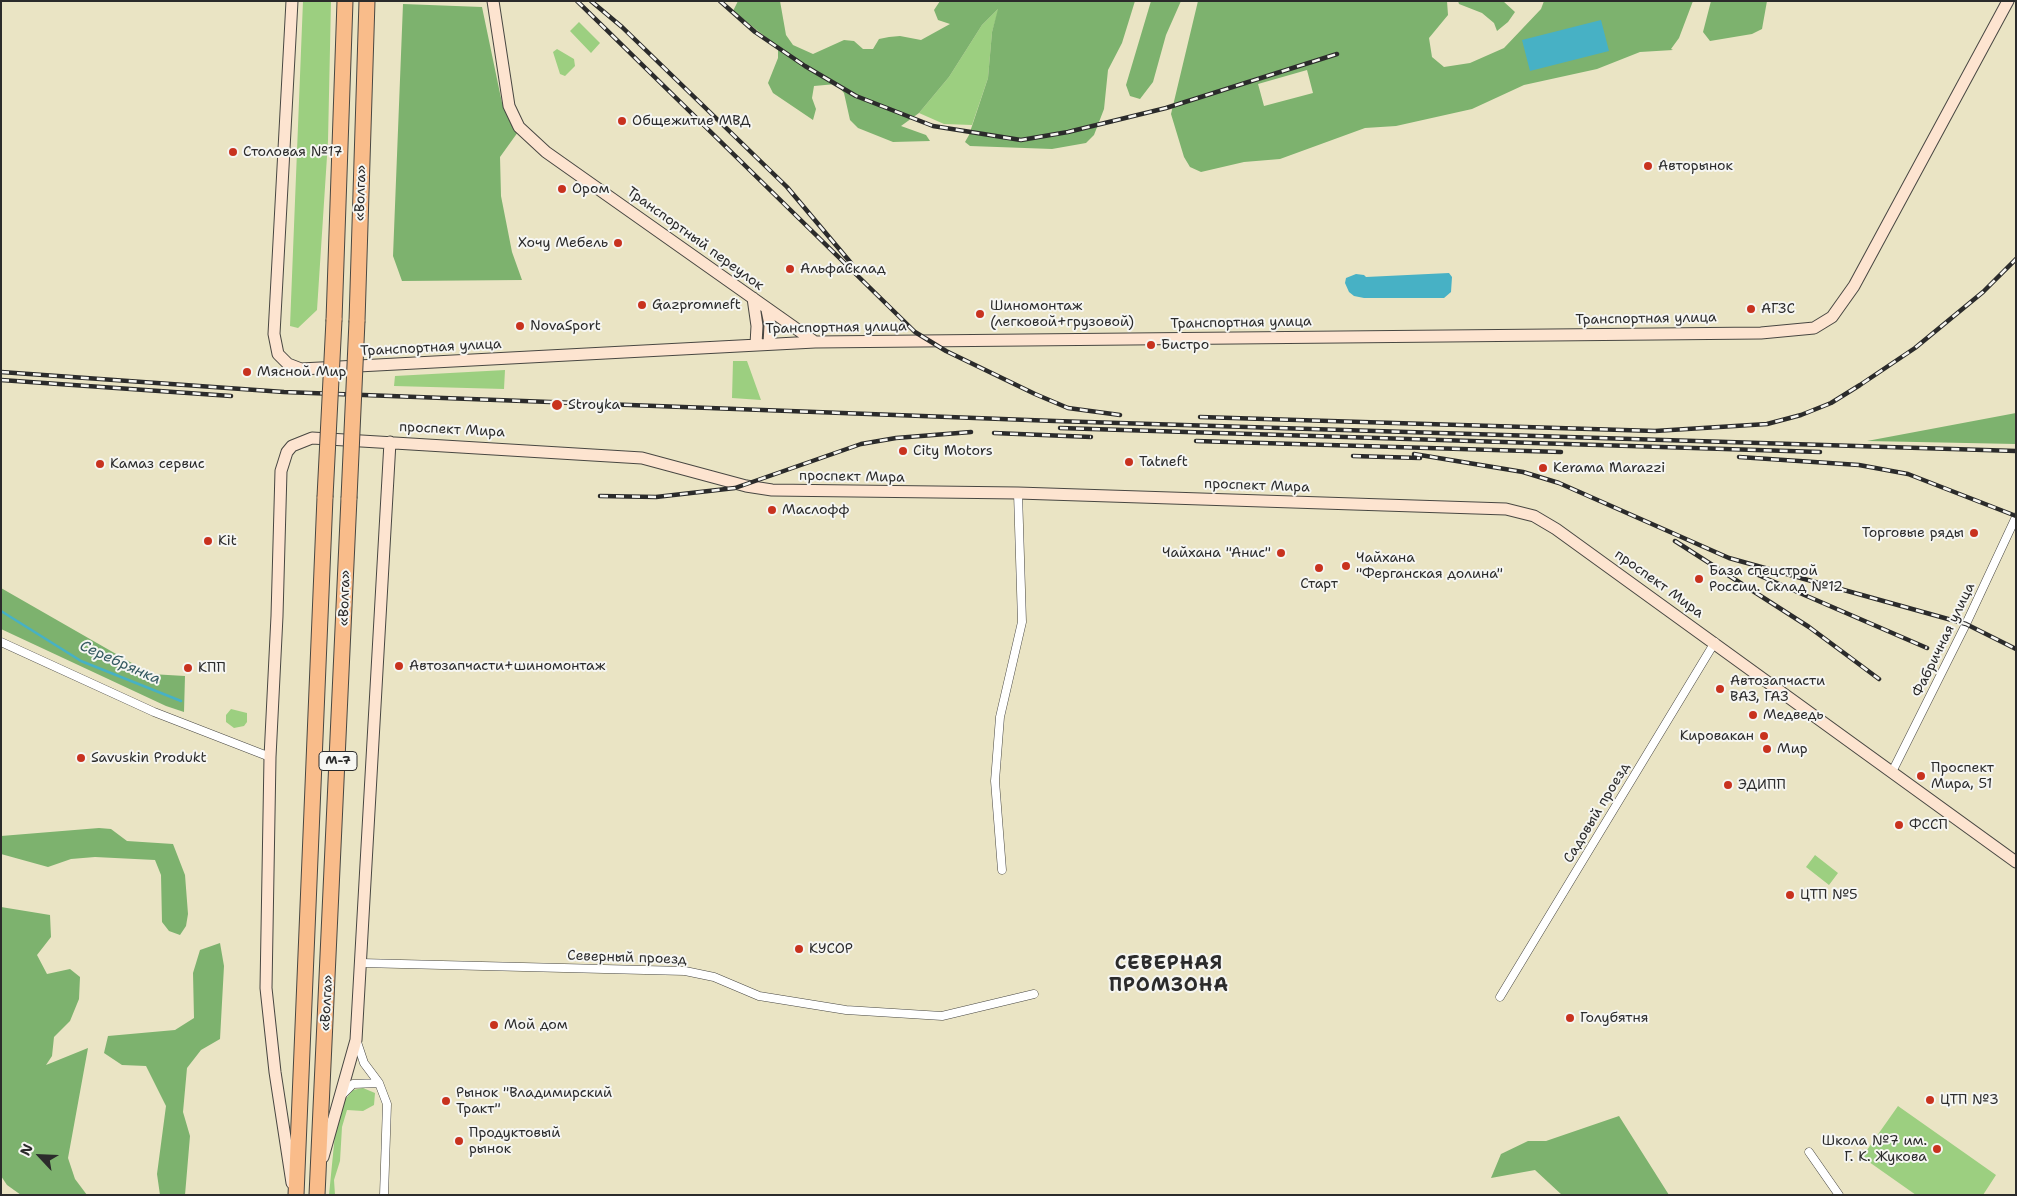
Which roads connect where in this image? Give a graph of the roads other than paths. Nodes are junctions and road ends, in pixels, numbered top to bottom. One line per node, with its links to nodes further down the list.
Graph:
1 (292, 1): 9 (street, Транспортная улица)
2 (345, 1): 28 (highway, «Волга» / М-7, bridge)
3 (368, 1): 27 (highway, «Волга» / М-7, bridge)
4 (492, 1): 6 (street, Транспортный переулок)
5 (2008, 1): 8 (street, Транспортная улица)
6 (753, 298): 7 (street, Транспортный переулок); 9 (street)
7 (767, 310): 8 (street, Транспортный переулок); 10 (street)
8 (815, 342): 10 (street, Транспортная улица)
9 (756, 344): 10 (street, Транспортная улица)
10 (769, 344)
11 (390, 442): 12 (street, проспект Мира); 16 (street, проспект Мира); 20 (street)
12 (1018, 493): 15 (street, проспект Мира); 19 (street)
13 (2016, 517): 17 (street, Фабричная улица)
14 (1, 642): 16 (street)
15 (1715, 642): 17 (street, проспект Мира); 22 (street, Садовый проезд)
16 (270, 757): 28 (street, проспект Мира)
17 (1892, 772): 18 (street, проспект Мира)
18 (2016, 862)
19 (1002, 870)
20 (361, 963): 21 (street, Северный проезд); 23 (street)
21 (1034, 994)
22 (1500, 997)
23 (356, 1040): 24 (street); 25 (street)
24 (379, 1083): 25 (street); 30 (street)
25 (339, 1100): 27 (street)
26 (1809, 1152): 31 (street)
27 (318, 1176): 29 (highway, «Волга» / М-7)
28 (295, 1195)
29 (318, 1195)
30 (384, 1195)
31 (1839, 1195)

